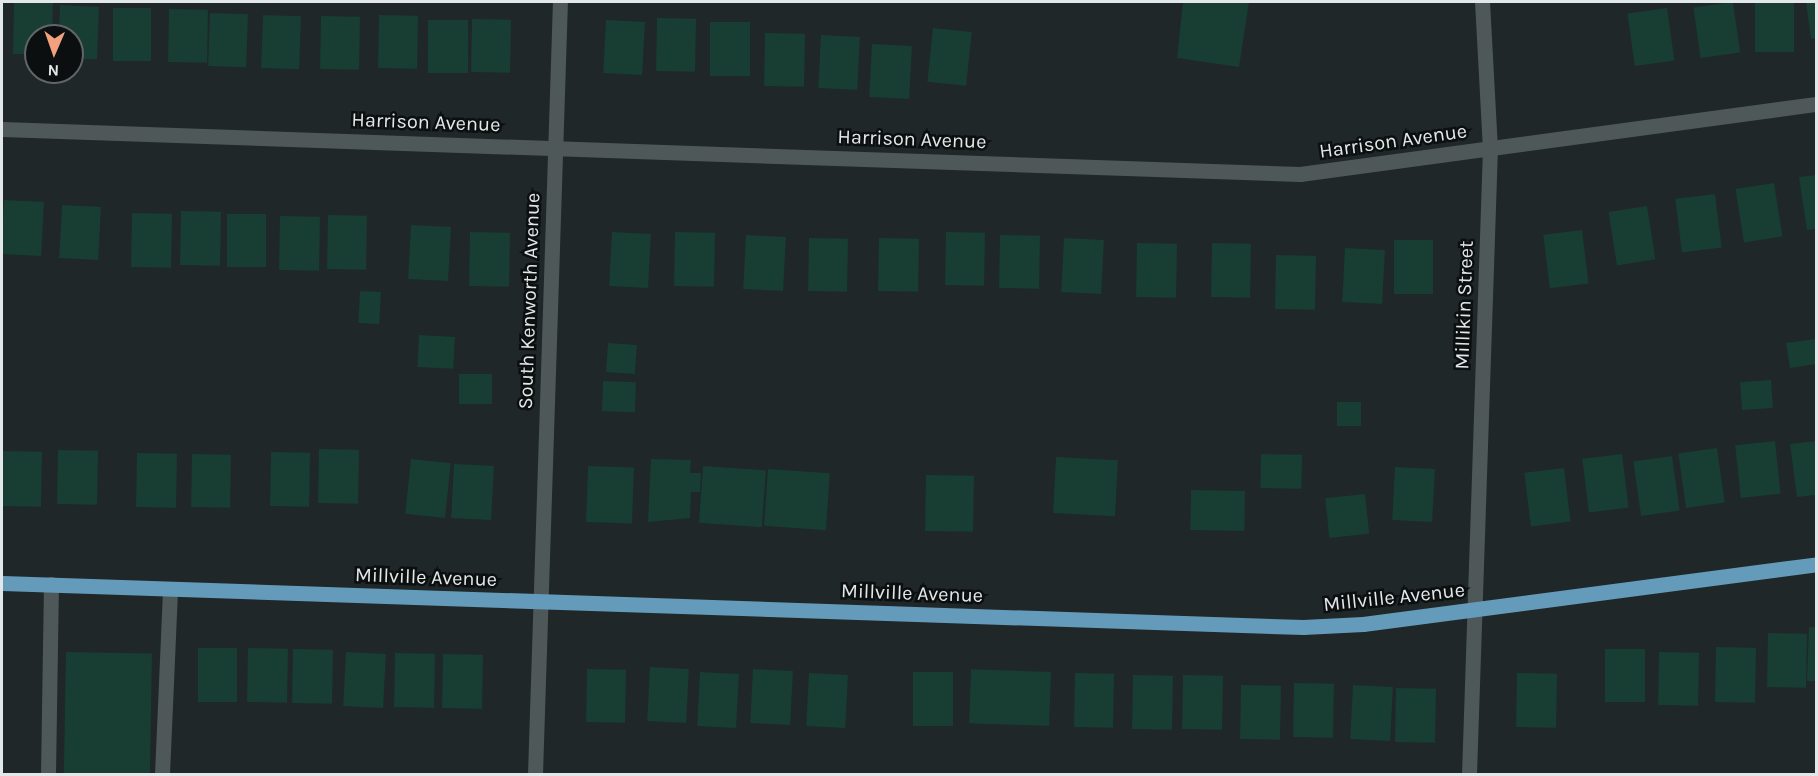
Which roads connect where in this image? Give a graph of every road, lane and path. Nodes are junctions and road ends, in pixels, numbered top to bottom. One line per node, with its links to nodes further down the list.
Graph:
1 (560, 2): 5 (street, South Kenworth Avenue)
2 (1482, 2): 6 (street, Millikin Street)
3 (1816, 104): 6 (street, Harrison Avenue)
4 (2, 129): 5 (street, Harrison Avenue)
5 (555, 147): 6 (street, Harrison Avenue); 11 (street, South Kenworth Avenue)
6 (1490, 149): 12 (street, Millikin Street)
7 (1816, 564): 12 (main road, Millville Avenue)
8 (2, 583): 9 (main road, Millville Avenue)
9 (51, 584): 10 (main road, Millville Avenue); 13 (street)
10 (170, 589): 11 (main road, Millville Avenue); 14 (street)
11 (541, 603): 12 (main road, Millville Avenue); 15 (street, South Kenworth Avenue)
12 (1475, 609): 16 (street, Millikin Street)
13 (48, 774)
14 (162, 774)
15 (536, 774)
16 (1469, 774)

